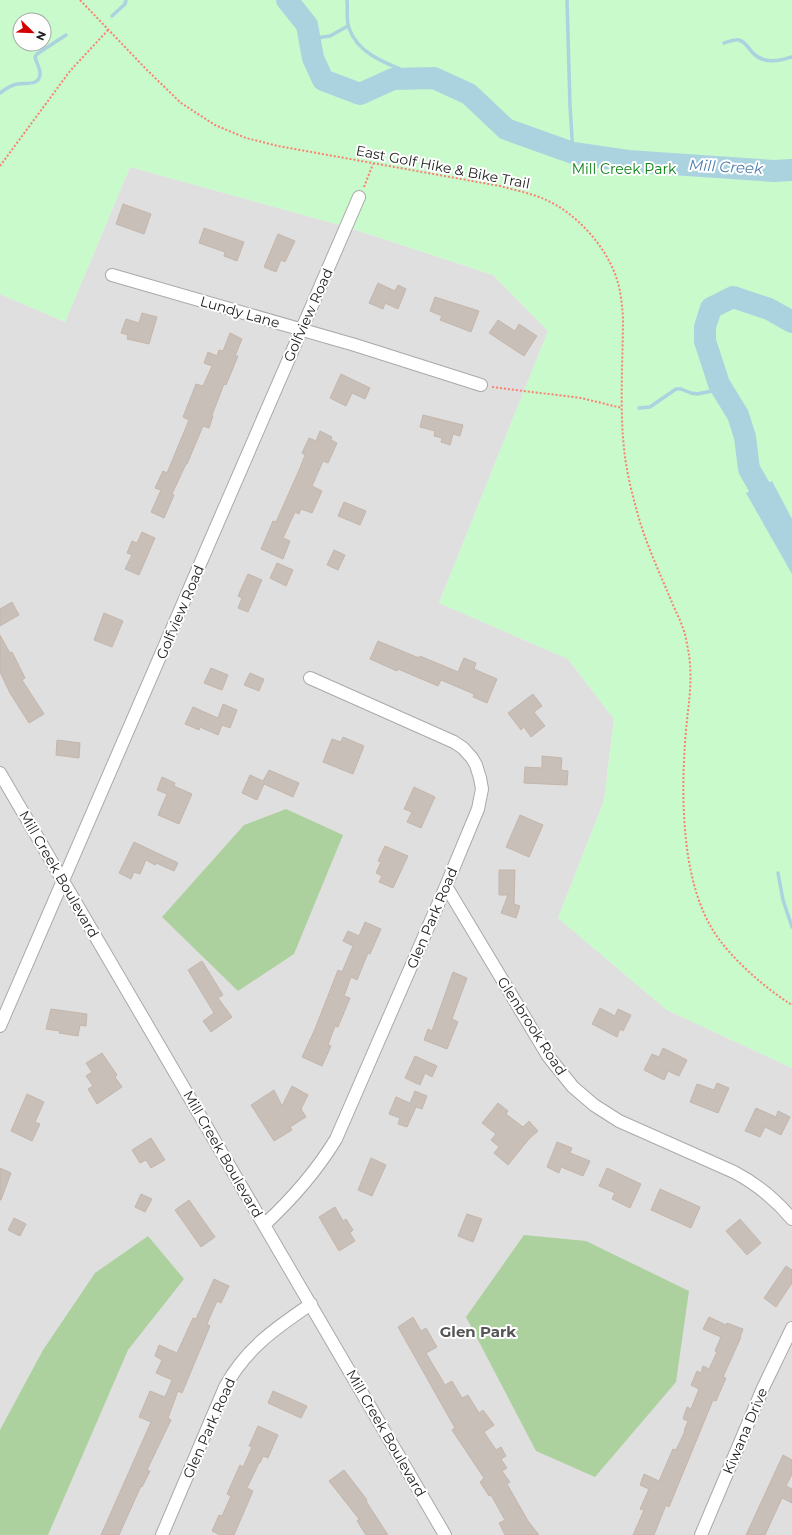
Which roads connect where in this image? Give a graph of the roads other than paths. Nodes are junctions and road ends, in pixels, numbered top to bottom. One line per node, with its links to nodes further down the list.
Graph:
1 (359, 197): 3 (street, Golfview Road)
2 (112, 275): 3 (street, Lundy Lane)
3 (302, 330): 4 (street, Lundy Lane); 7 (street, Golfview Road)
4 (481, 385)
5 (310, 678): 8 (street, Glen Park Road)
6 (0, 772): 7 (street, Mill Creek Boulevard)
7 (63, 883): 9 (street, Golfview Road); 11 (street, Mill Creek Boulevard)
8 (446, 886): 10 (street, Glenbrook Road); 11 (street, Glen Park Road)
9 (0, 1026)
10 (792, 1218)
11 (264, 1225): 12 (street, Mill Creek Boulevard)
12 (311, 1304): 14 (street, Glen Park Road); 15 (street, Mill Creek Boulevard)
13 (792, 1328): 16 (street, Kiwana Drive)
14 (162, 1535)
15 (445, 1535)
16 (701, 1535)

